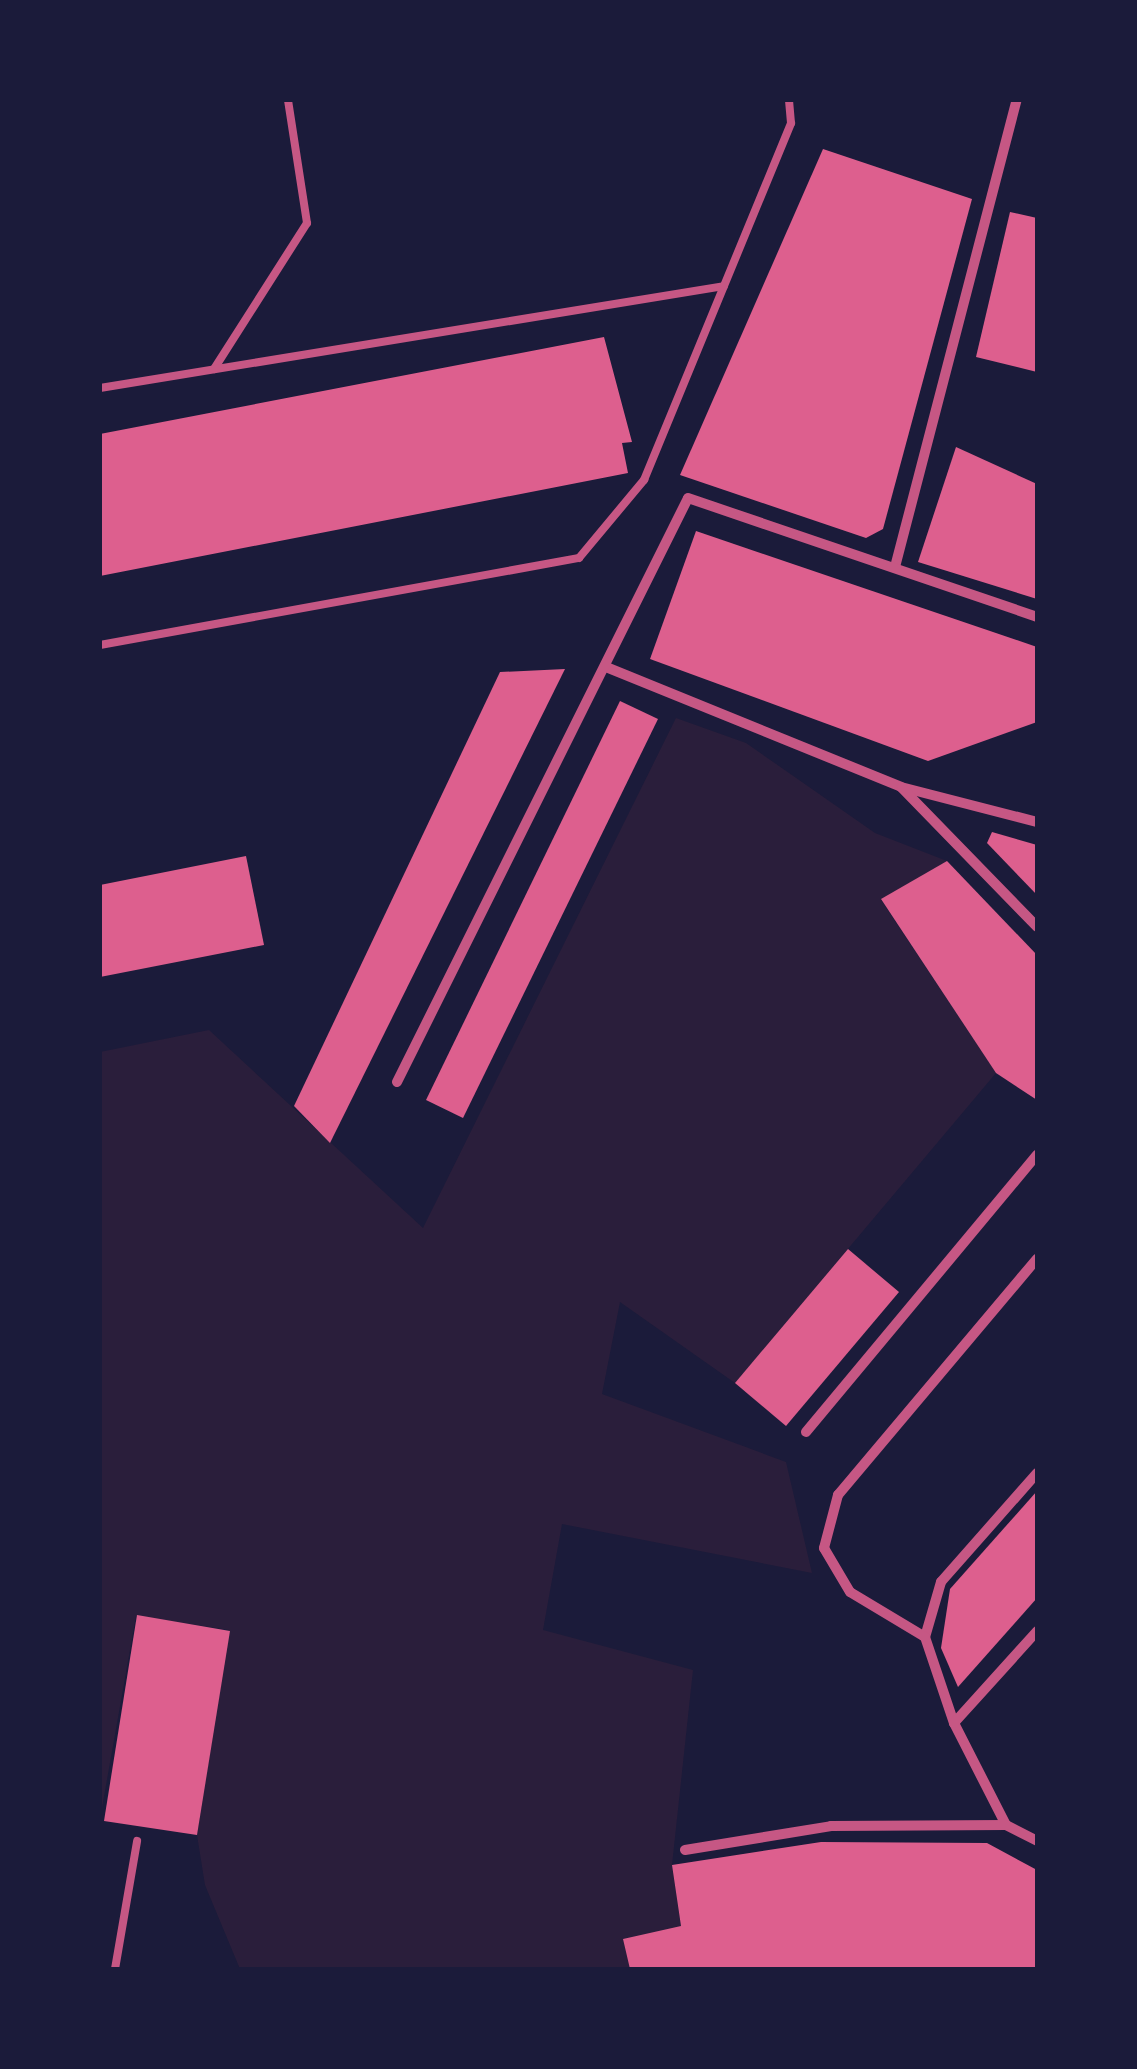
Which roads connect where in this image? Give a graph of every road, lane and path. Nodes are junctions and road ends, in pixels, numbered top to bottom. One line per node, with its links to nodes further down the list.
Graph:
1 (288, 100): 5 (lane)
2 (790, 100): 4 (lane)
3 (1017, 100): 7 (street)
4 (724, 286): 5 (lane); 9 (lane)
5 (214, 368): 6 (lane)
6 (100, 388)
7 (895, 568): 8 (street); 10 (street)
8 (1037, 617)
9 (100, 646)
10 (606, 667): 11 (street); 14 (street)
11 (902, 787): 12 (street); 13 (street)
12 (1037, 822)
13 (1037, 927)
14 (397, 1082)
15 (1037, 1155): 17 (street)
16 (1037, 1259): 20 (street)
17 (806, 1432)
18 (1037, 1473): 20 (street)
19 (1037, 1631): 21 (street)
20 (926, 1638): 21 (street)
21 (954, 1723): 22 (street)
22 (1006, 1825): 24 (street); 25 (street)
23 (137, 1841): 26 (lane)
24 (1037, 1841)
25 (685, 1850)
26 (114, 1969)

